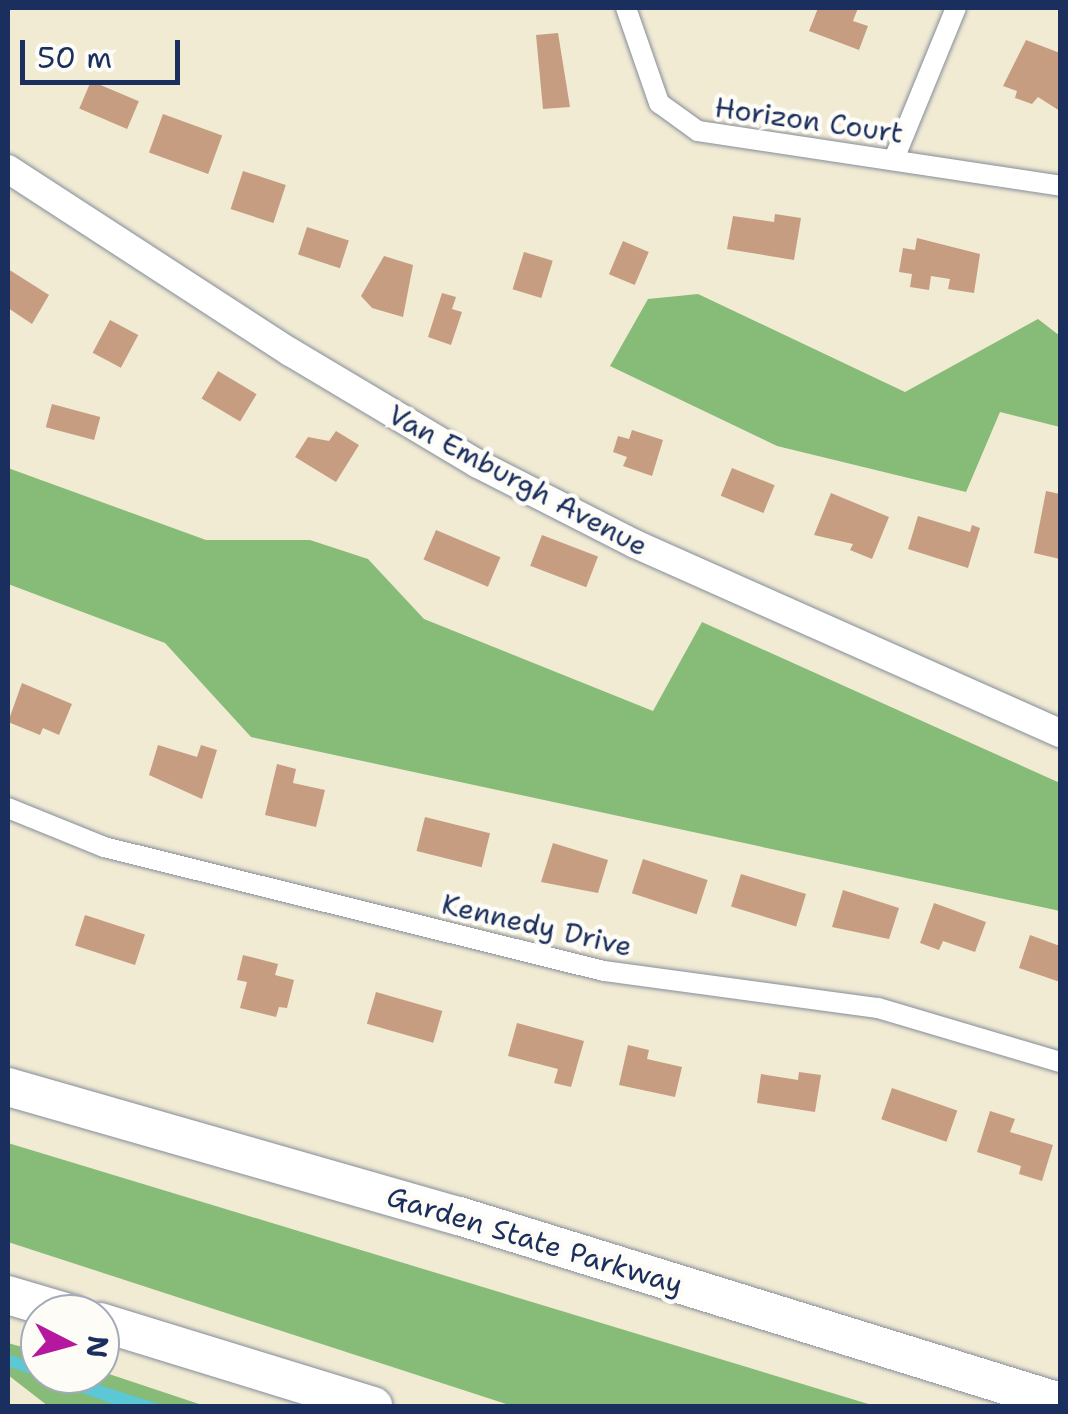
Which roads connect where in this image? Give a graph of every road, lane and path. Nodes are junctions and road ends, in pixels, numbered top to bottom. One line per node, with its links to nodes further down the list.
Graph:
1 (626, 8): 3 (street, Horizon Court)
2 (956, 8): 3 (street)
3 (894, 159): 5 (street, Horizon Court)
4 (8, 169): 6 (main road, Van Emburgh Avenue)
5 (1060, 186)
6 (1060, 733)
7 (8, 808): 8 (street, Kennedy Drive)
8 (1060, 1062)
9 (8, 1087): 11 (highway, Garden State Parkway)
10 (120, 1328): 12 (highway)
11 (1060, 1402)
12 (373, 1406)

